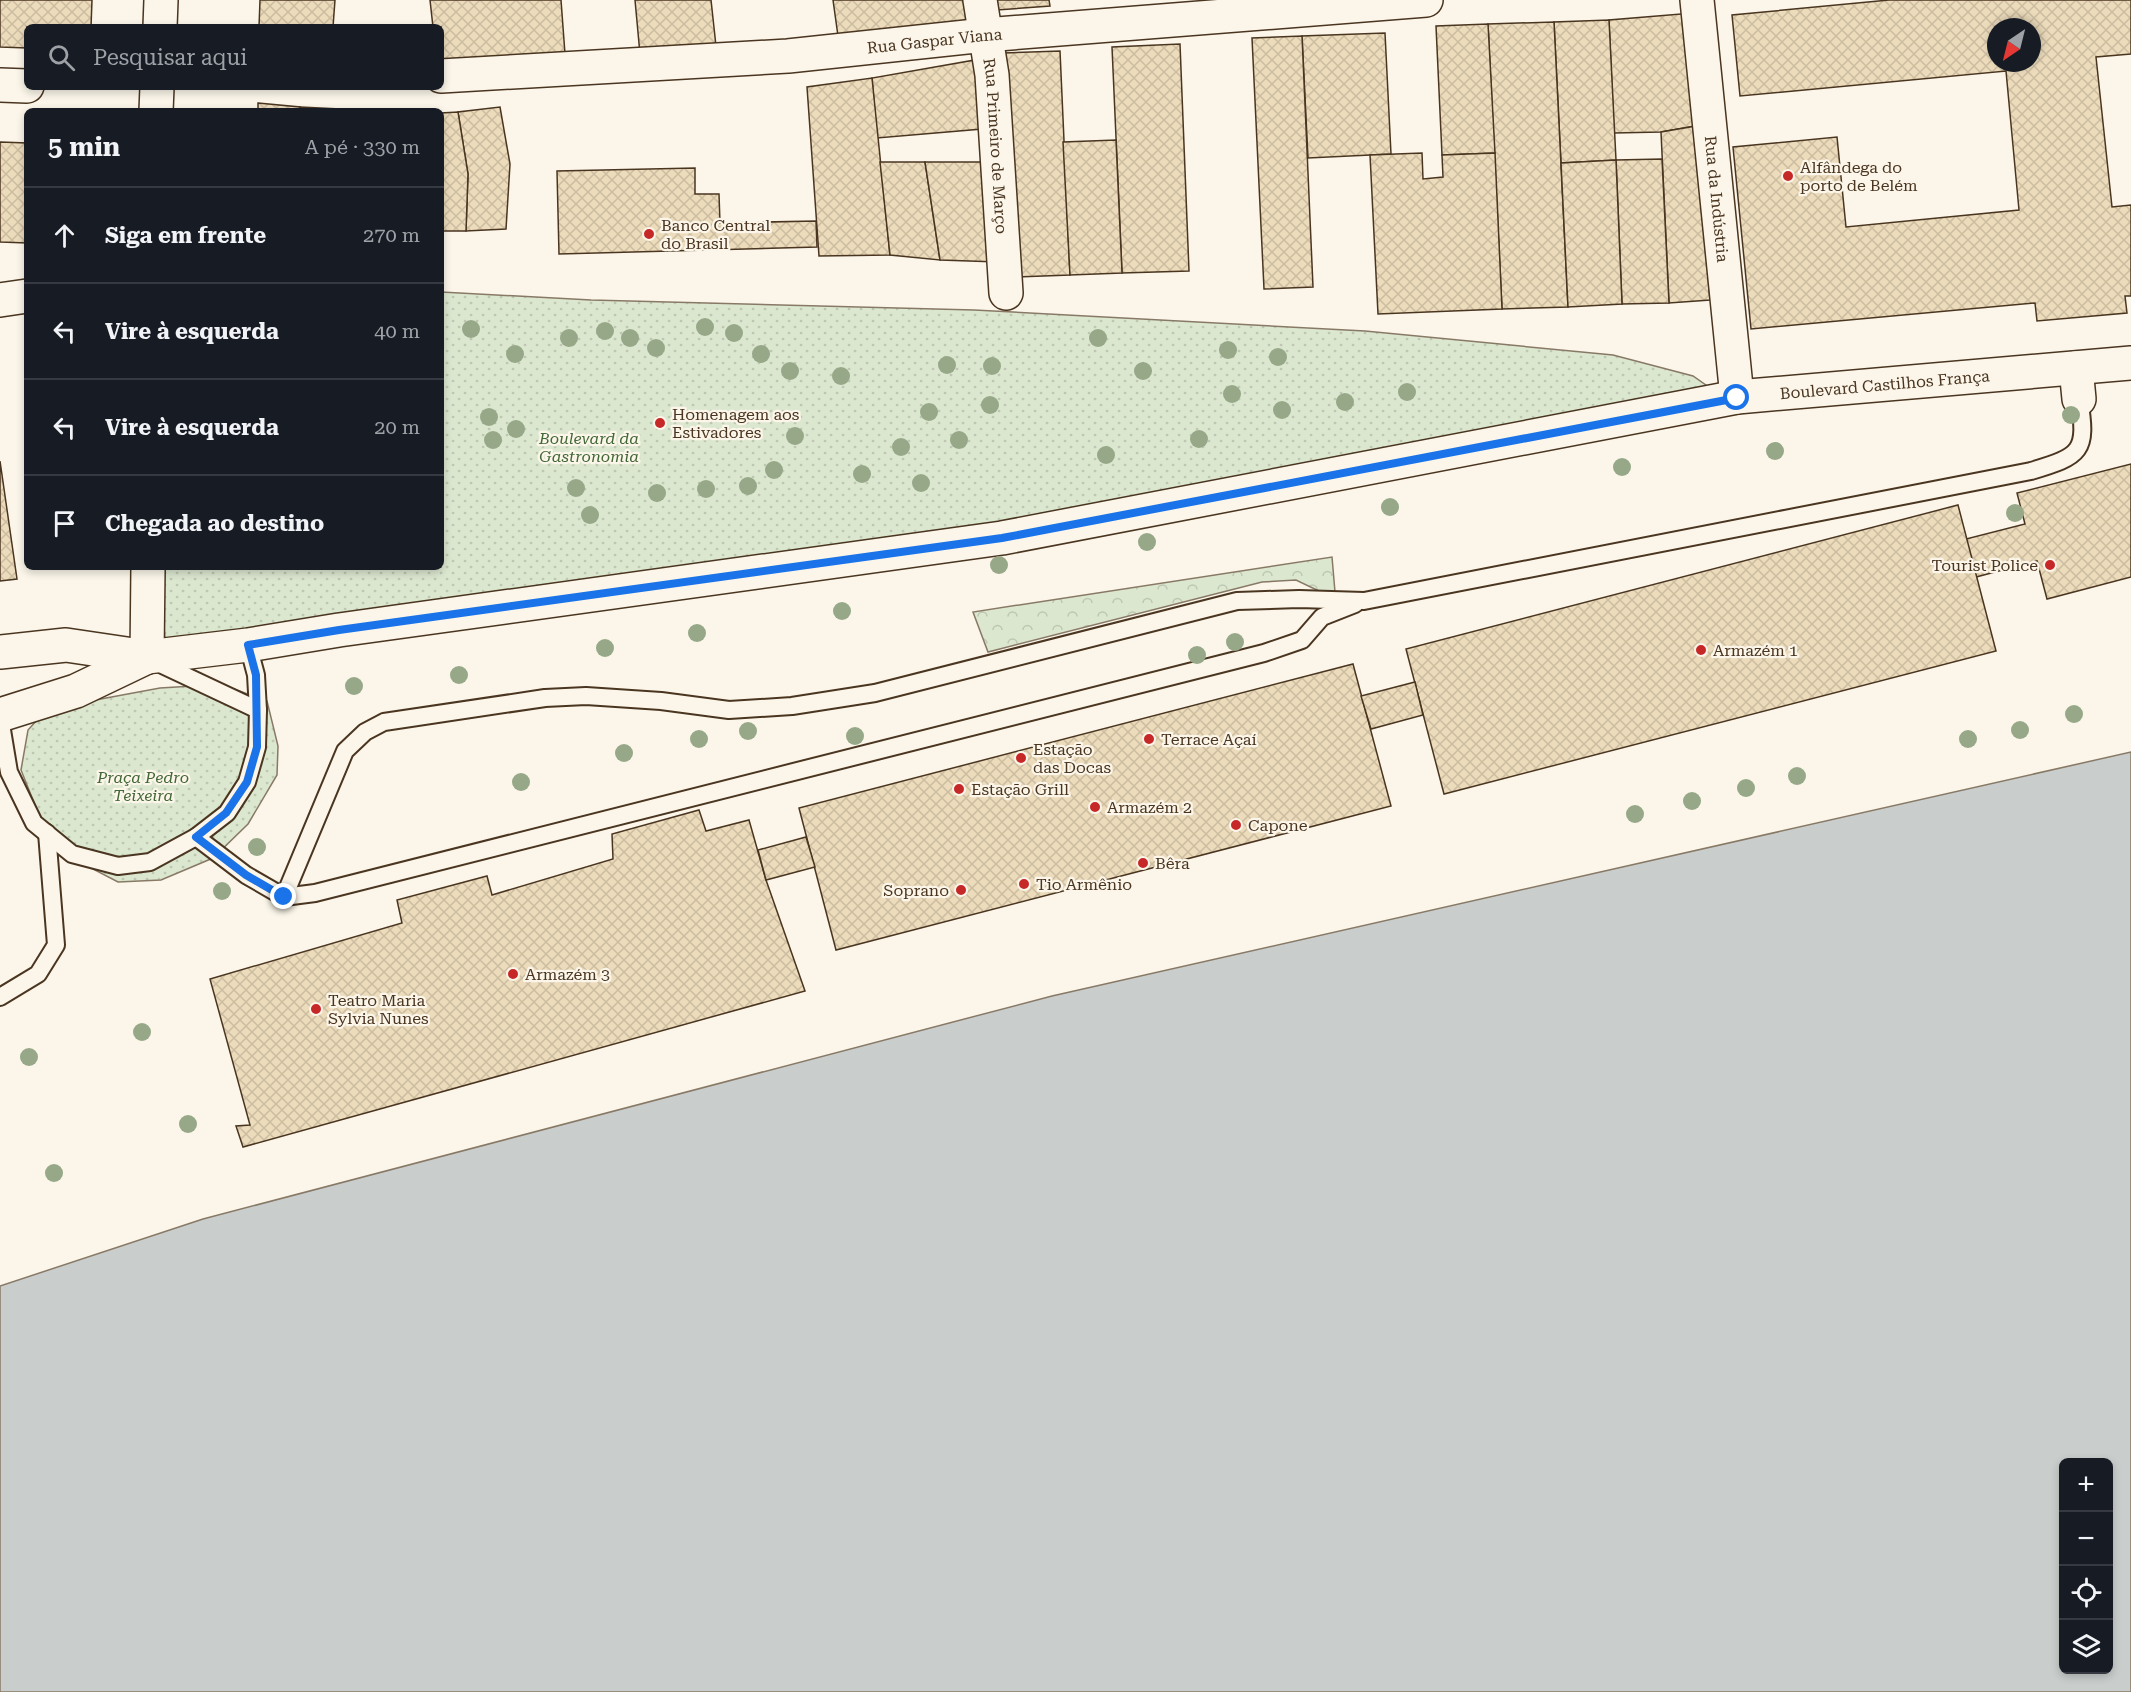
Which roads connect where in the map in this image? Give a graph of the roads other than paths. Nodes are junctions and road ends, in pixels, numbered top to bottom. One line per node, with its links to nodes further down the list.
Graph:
1 (161, 0): 5 (main road)
2 (980, 0): 6 (main road, Rua Primeiro de Março)
3 (1426, 0): 6 (main road, Rua Gaspar Viana)
4 (1697, 0): 17 (main road, Rua da Indústria)
5 (160, 24)
6 (985, 35): 7 (main road, Rua Gaspar Viana); 12 (main road, Rua Primeiro de Março)
7 (444, 76)
8 (0, 85): 9 (main road)
9 (24, 86)
10 (157, 90): 11 (main road)
11 (156, 108)
12 (1006, 293)
13 (24, 296): 14 (main road)
14 (0, 300)
15 (2131, 363): 16 (main road, Boulevard Castilhos França)
16 (2078, 383): 17 (main road, Boulevard Castilhos França); 19 (lane)
17 (1737, 398): 20 (main road, Boulevard Castilhos França)
18 (148, 570): 22 (main road)
19 (1364, 601): 27 (lane); 27 (lane)
20 (248, 645): 22 (main road, Boulevard Castilhos França); 23 (lane)
21 (0, 652): 22 (main road)
22 (147, 657): 23 (lane); 24 (main road)
23 (258, 710): 26 (lane)
24 (0, 717): 25 (lane)
25 (47, 833): 26 (lane); 28 (lane)
26 (196, 837): 27 (lane)
27 (284, 897)
28 (0, 997)

